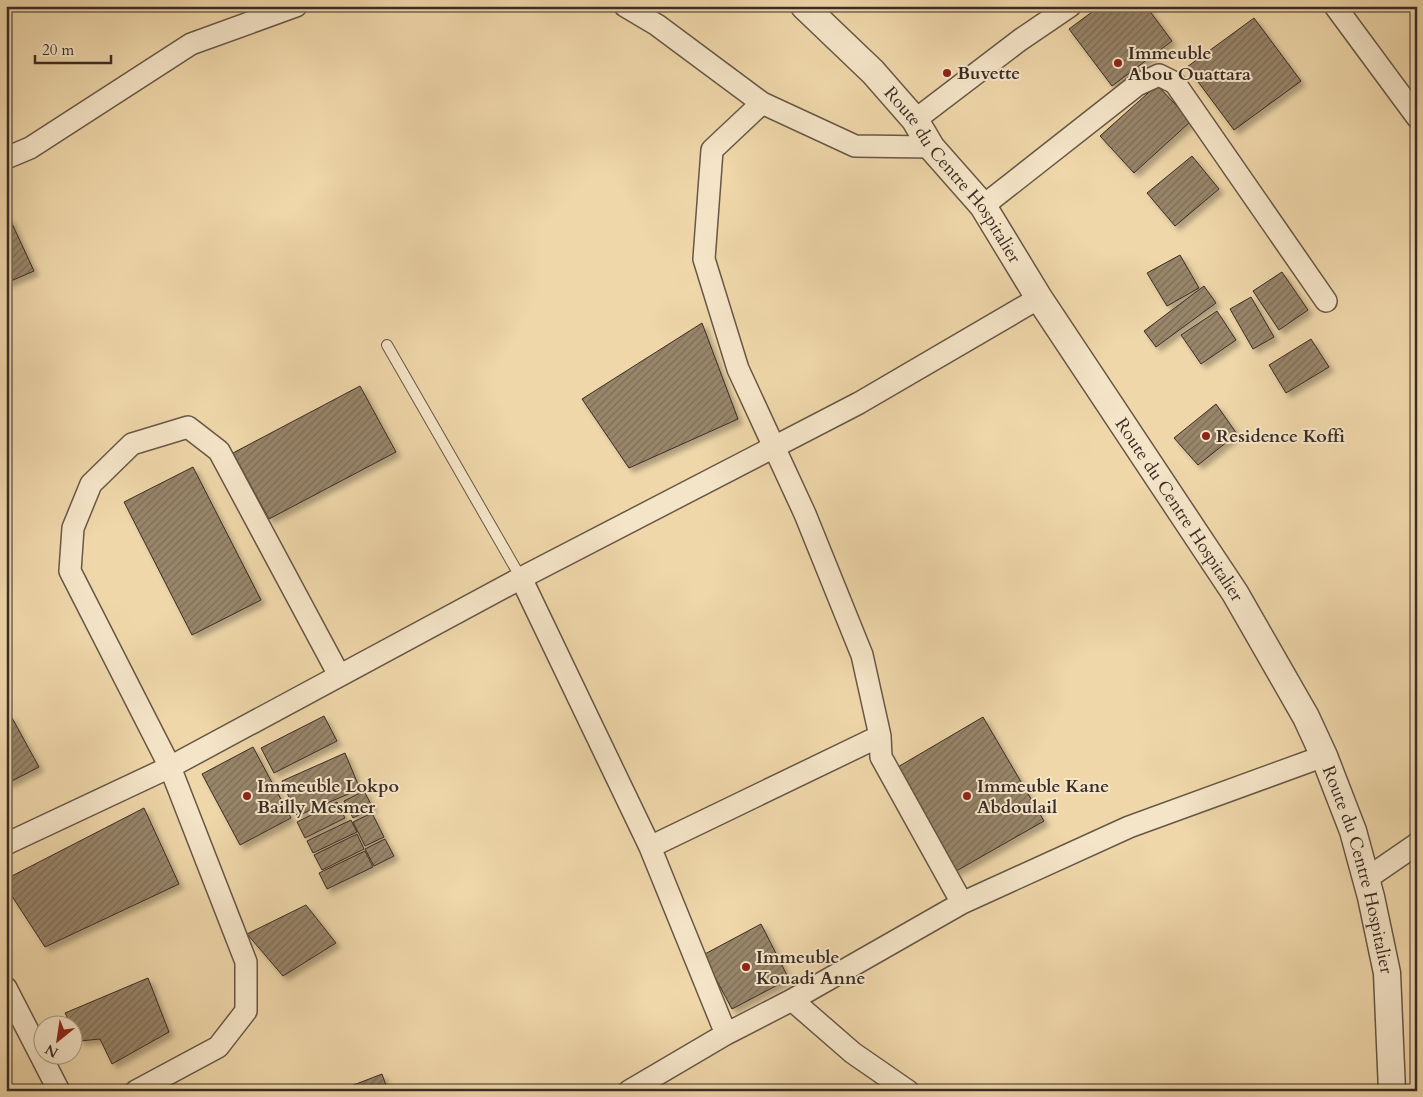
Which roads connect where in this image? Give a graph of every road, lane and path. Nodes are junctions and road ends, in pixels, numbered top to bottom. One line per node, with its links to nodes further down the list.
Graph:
1 (296, 6): 10 (street)
2 (625, 6): 6 (street)
3 (804, 6): 8 (street, Route du Centre Hospitalier)
4 (1070, 6): 8 (street)
5 (1335, 6): 7 (street)
6 (762, 103): 9 (street); 15 (street)
7 (1417, 117)
8 (915, 120): 9 (street, Route du Centre Hospitalier)
9 (931, 147): 11 (street, Route du Centre Hospitalier)
10 (6, 158)
11 (982, 206): 12 (street, Route du Centre Hospitalier); 13 (street)
12 (1039, 298): 15 (street); 19 (street, Route du Centre Hospitalier)
13 (1326, 301)
14 (387, 344): 16 (lane)
15 (773, 446): 16 (street); 18 (street)
16 (521, 578): 17 (street); 23 (street)
17 (340, 675): 20 (street); 20 (street)
18 (880, 736): 23 (street); 25 (street)
19 (1324, 756): 24 (street, Route du Centre Hospitalier); 25 (street)
20 (170, 767): 21 (street); 31 (street)
21 (6, 844)
22 (1417, 844): 24 (street)
23 (650, 847): 28 (street)
24 (1366, 879): 29 (street, Route du Centre Hospitalier)
25 (962, 903): 27 (street)
26 (6, 988): 30 (street)
27 (792, 1000): 28 (street); 33 (street)
28 (726, 1034): 32 (street)
29 (1391, 1090)
30 (59, 1091)
31 (136, 1091)
32 (629, 1091)
33 (908, 1091)

